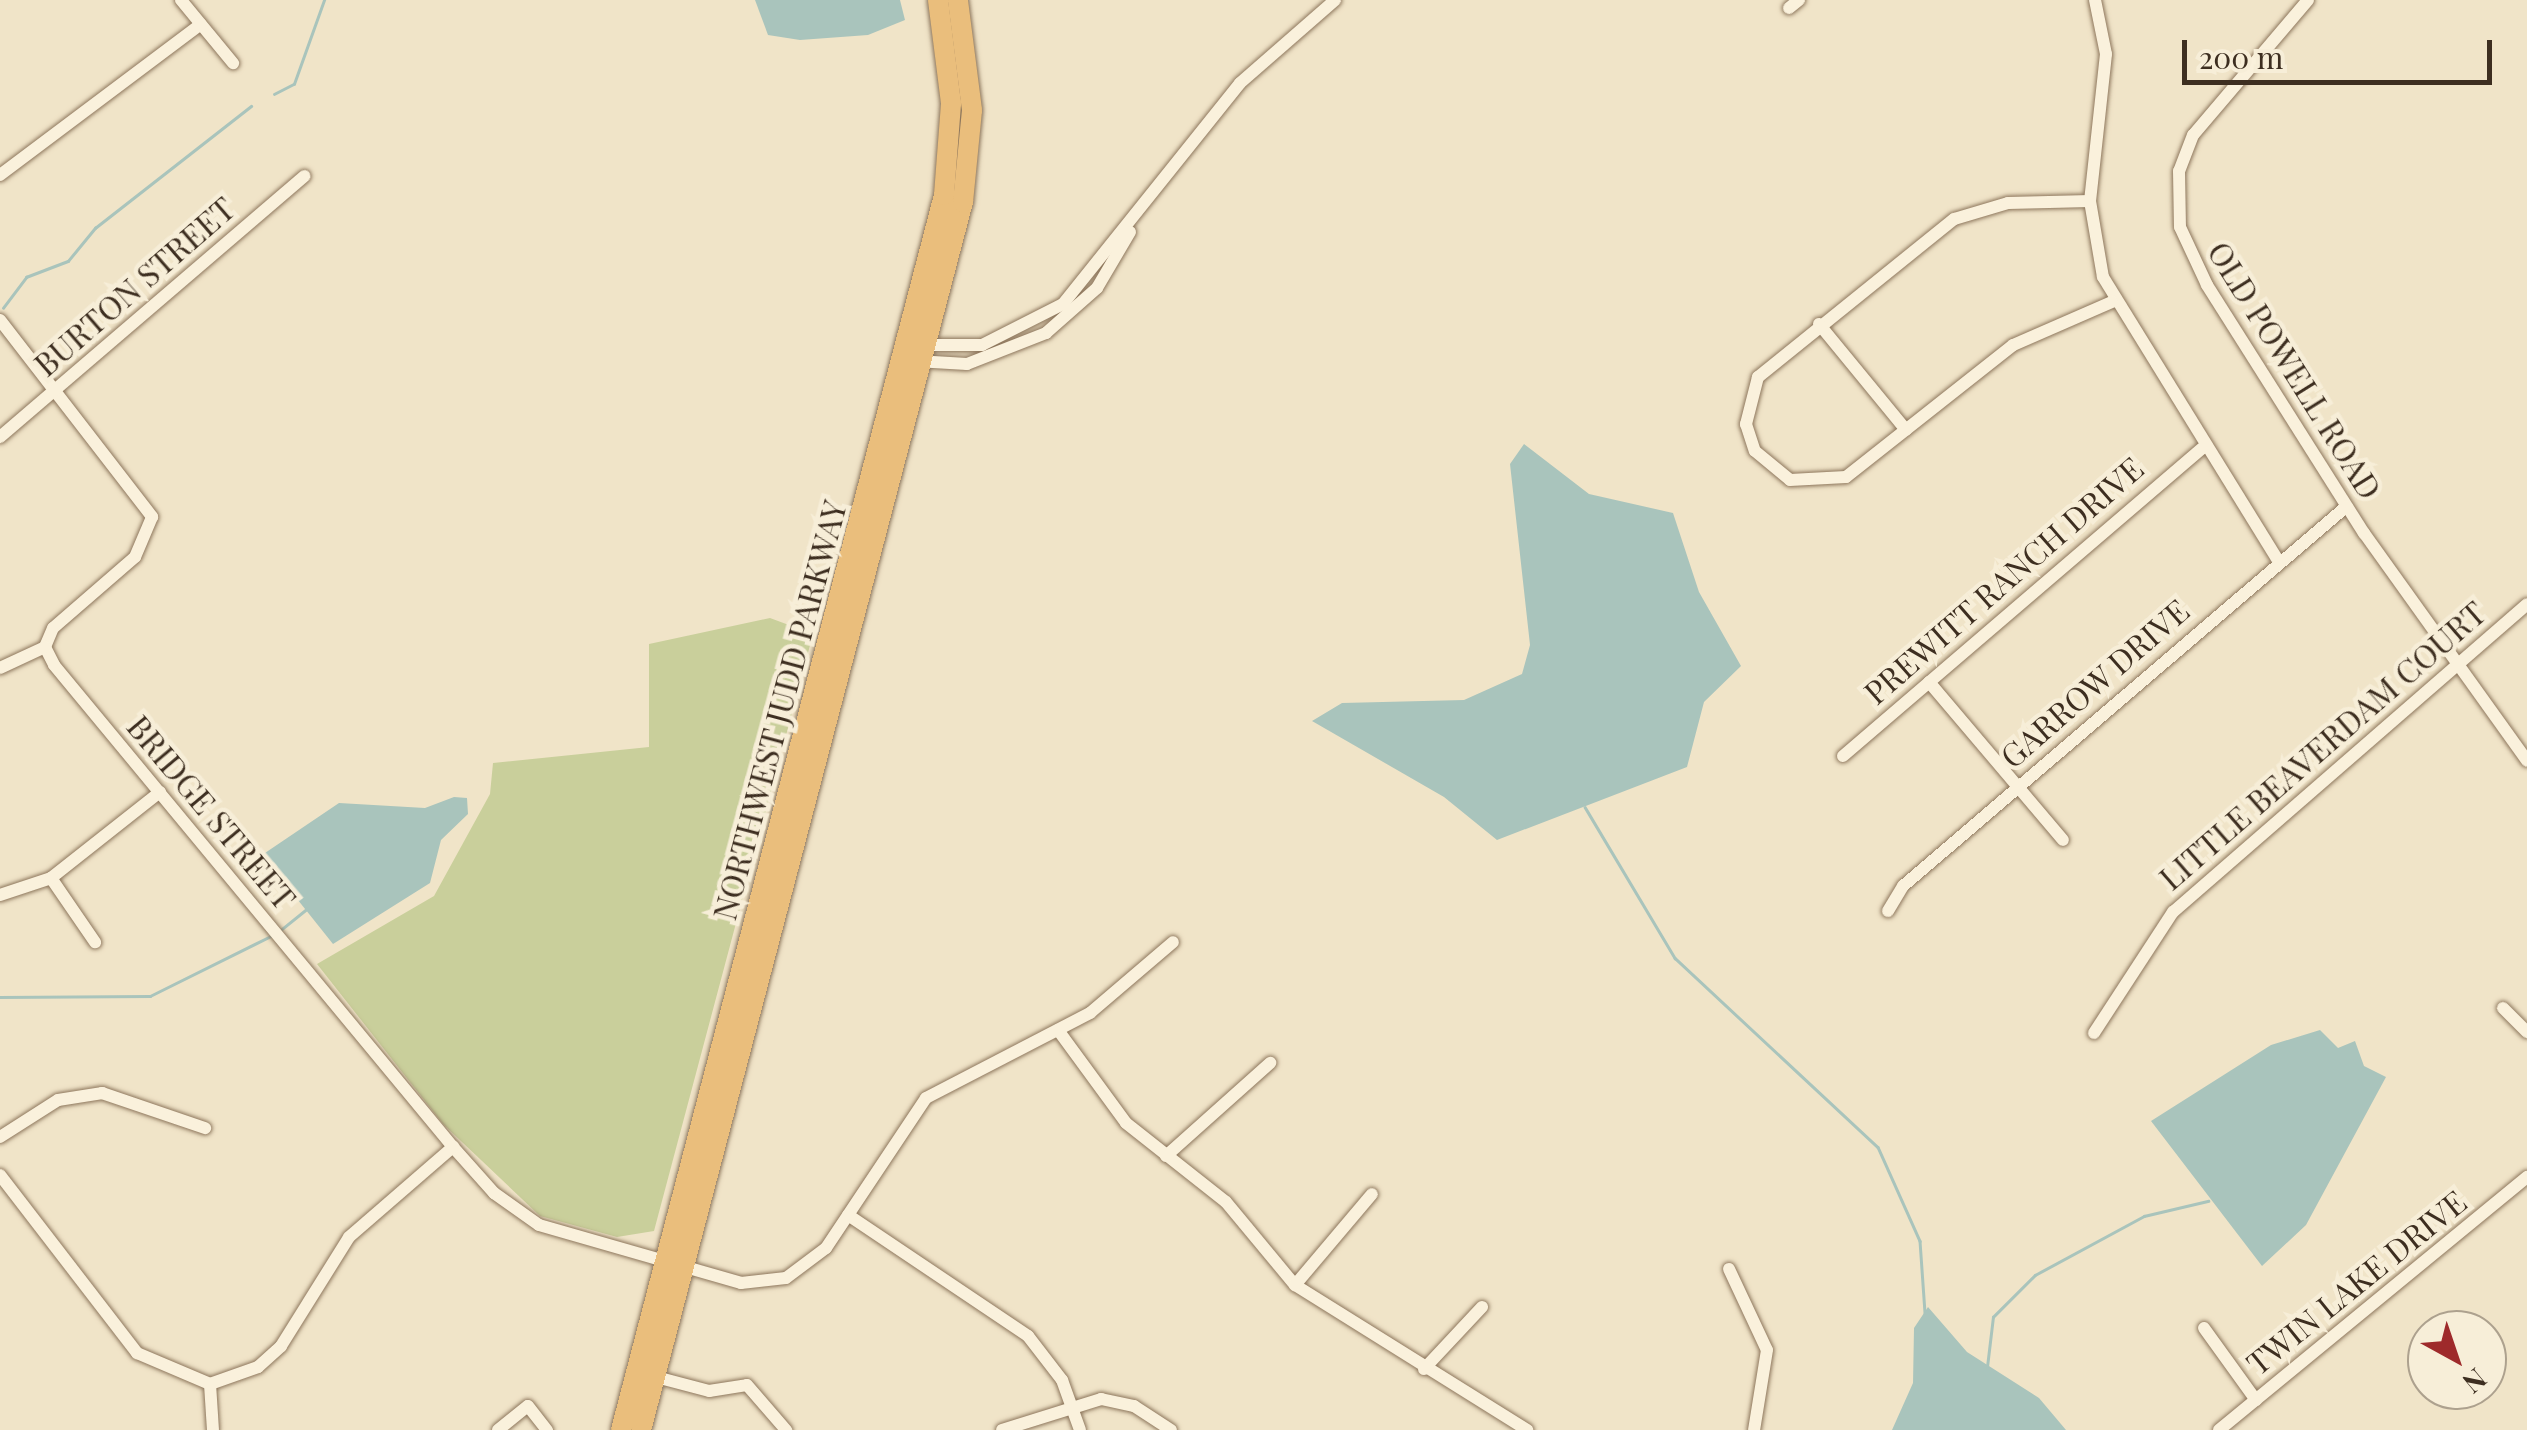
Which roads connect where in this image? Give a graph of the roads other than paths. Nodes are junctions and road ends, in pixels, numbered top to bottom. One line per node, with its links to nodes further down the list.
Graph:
1 (181, 0): 7 (street)
2 (938, 0): 15 (highway, NORTHWEST JUDD PARKWAY)
3 (958, 0): 15 (highway, NORTHWEST JUDD PARKWAY)
4 (1335, 0): 15 (street)
5 (2095, 0): 11 (street)
6 (2308, 0): 20 (street, OLD POWELL ROAD)
7 (201, 24): 8 (street); 9 (street)
8 (233, 63)
9 (0, 176)
10 (304, 176): 16 (street, BURTON STREET)
11 (2090, 201): 12 (street); 14 (street)
12 (2112, 302): 17 (street); 19 (street)
13 (0, 320): 16 (street)
14 (1820, 324): 17 (street); 17 (street)
15 (915, 352): 50 (highway, NORTHWEST JUDD PARKWAY)
16 (56, 390): 18 (street, BURTON STREET); 23 (street)
17 (1906, 430)
18 (0, 437)
19 (2202, 449): 21 (street); 26 (street, PREWITT RANCH DRIVE)
20 (2347, 506): 21 (street, GARROW DRIVE); 24 (street, OLD POWELL ROAD)
21 (2276, 559): 29 (street, GARROW DRIVE)
22 (2527, 604): 24 (street, LITTLE BEAVERDAM COURT)
23 (46, 648): 25 (street); 30 (street, BRIDGE STREET)
24 (2454, 660): 28 (street, OLD POWELL ROAD); 40 (street, LITTLE BEAVERDAM COURT)
25 (0, 668)
26 (1929, 682): 27 (street, PREWITT RANCH DRIVE); 29 (street)
27 (1844, 756)
28 (2527, 761)
29 (2018, 787): 31 (street); 34 (street, GARROW DRIVE)
30 (160, 792): 32 (street); 44 (street, BRIDGE STREET)
31 (2064, 840)
32 (51, 878): 33 (street); 35 (street)
33 (0, 895)
34 (1888, 911)
35 (96, 942)
36 (1173, 942): 38 (street, BRIDGE STREET)
37 (2503, 1008): 39 (street)
38 (1058, 1030): 45 (street); 49 (street, BRIDGE STREET)
39 (2527, 1032)
40 (2094, 1033)
41 (1270, 1063): 45 (street)
42 (204, 1128): 43 (street)
43 (0, 1137)
44 (453, 1146): 50 (street, BRIDGE STREET); 57 (street)
45 (1166, 1156): 52 (street)
46 (0, 1175): 57 (street)
47 (2527, 1177): 58 (street, TWIN LAKE DRIVE)
48 (1372, 1194): 52 (street)
49 (848, 1215): 50 (street, BRIDGE STREET); 59 (street)
50 (672, 1264): 56 (highway, NORTHWEST JUDD PARKWAY); 63 (highway, NORTHWEST JUDD PARKWAY)
51 (1729, 1269): 70 (street)
52 (1295, 1286): 55 (street)
53 (1482, 1307): 55 (street)
54 (2204, 1328): 58 (street)
55 (1424, 1369): 69 (street)
56 (656, 1377): 64 (highway, NORTHWEST JUDD PARKWAY); 65 (street)
57 (210, 1384): 60 (street)
58 (2256, 1400): 71 (street, TWIN LAKE DRIVE)
59 (1073, 1404): 66 (street); 67 (street); 68 (street)
60 (213, 1430)
61 (498, 1430): 62 (street)
62 (548, 1430)
63 (621, 1430)
64 (641, 1430)
65 (786, 1430)
66 (1002, 1430)
67 (1080, 1430)
68 (1171, 1430)
69 (1528, 1430)
70 (1754, 1430)
71 (2219, 1430)

